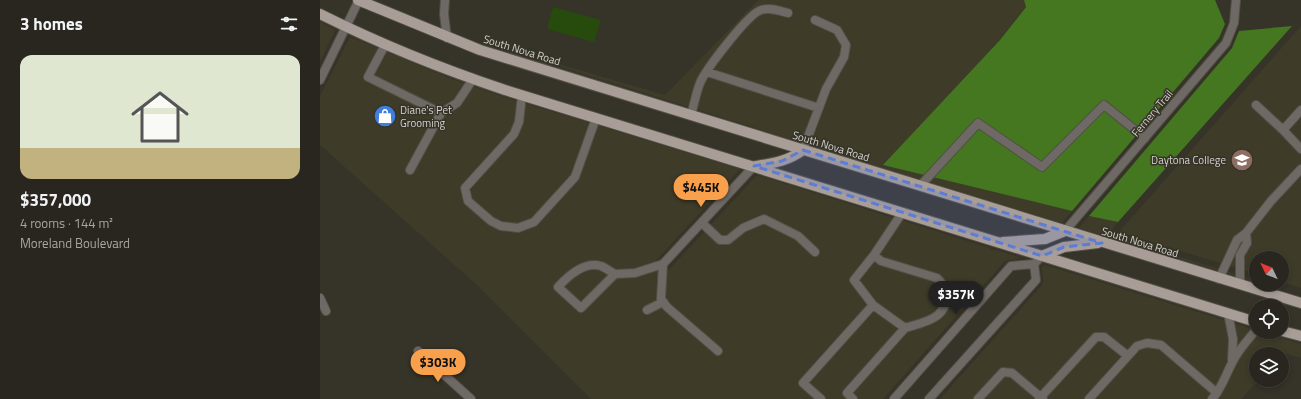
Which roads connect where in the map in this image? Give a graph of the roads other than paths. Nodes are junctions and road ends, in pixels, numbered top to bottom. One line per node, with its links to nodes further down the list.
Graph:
1 (358, 0): 7 (street); 8 (main road, South Nova Road)
2 (445, 0): 8 (street)
3 (1236, 0): 21 (street, Fernery Trail)
4 (788, 13): 10 (street)
5 (320, 14): 7 (main road)
6 (815, 20): 15 (street)
7 (346, 27): 9 (main road); 12 (street)
8 (447, 38): 18 (main road, South Nova Road)
9 (385, 44): 11 (main road); 17 (street)
10 (707, 72): 15 (street); 18 (street)
11 (473, 79): 13 (main road); 17 (street)
12 (320, 80)
13 (522, 95): 19 (main road); 19 (street)
14 (1256, 105): 20 (street)
15 (819, 108): 23 (street)
16 (1301, 110): 20 (street)
17 (441, 113): 26 (street)
18 (691, 115): 23 (main road, South Nova Road)
19 (596, 118): 24 (main road)
20 (1283, 130): 22 (street)
21 (1145, 138): 27 (street); 30 (street, Fernery Trail)
22 (1301, 149)
23 (803, 150): 24 (main road); 27 (main road, South Nova Road)
24 (754, 166): 28 (main road); 29 (street)
25 (1301, 168): 31 (street)
26 (410, 170)
27 (920, 186): 30 (main road, South Nova Road)
28 (902, 213): 32 (main road); 35 (street)
29 (702, 223): 34 (street); 37 (street)
30 (1065, 231): 32 (main road); 33 (main road, South Nova Road)
31 (1246, 233): 40 (street); 41 (street)
32 (997, 242): 36 (main road)
33 (1102, 242): 36 (main road); 40 (main road, South Nova Road)
34 (814, 252)
35 (874, 256): 45 (street); 50 (street)
36 (1042, 256): 38 (street); 48 (main road)
37 (663, 264): 39 (street); 43 (street)
38 (1034, 264): 63 (street); 64 (street)
39 (615, 274): 39 (street)
40 (1219, 279): 41 (main road, South Nova Road)
41 (1240, 284): 44 (main road, South Nova Road)
42 (320, 298): 47 (street)
43 (664, 302): 46 (street); 55 (street)
44 (1301, 303)
45 (872, 305): 50 (street); 62 (street)
46 (647, 310)
47 (326, 311)
48 (1228, 314): 49 (main road); 57 (street)
49 (1249, 320)
50 (905, 328): 59 (street)
51 (1289, 333): 52 (main road)
52 (1301, 336)
53 (1249, 338): 57 (street)
54 (418, 351): 61 (street)
55 (718, 351)
56 (1128, 356): 58 (street); 60 (street); 66 (street)
57 (1232, 363): 58 (street)
58 (1215, 396)
59 (847, 397)
60 (1041, 398): 65 (street)
61 (471, 399)
62 (821, 399)
63 (894, 399)
64 (929, 399)
65 (978, 399)
66 (1088, 399)

